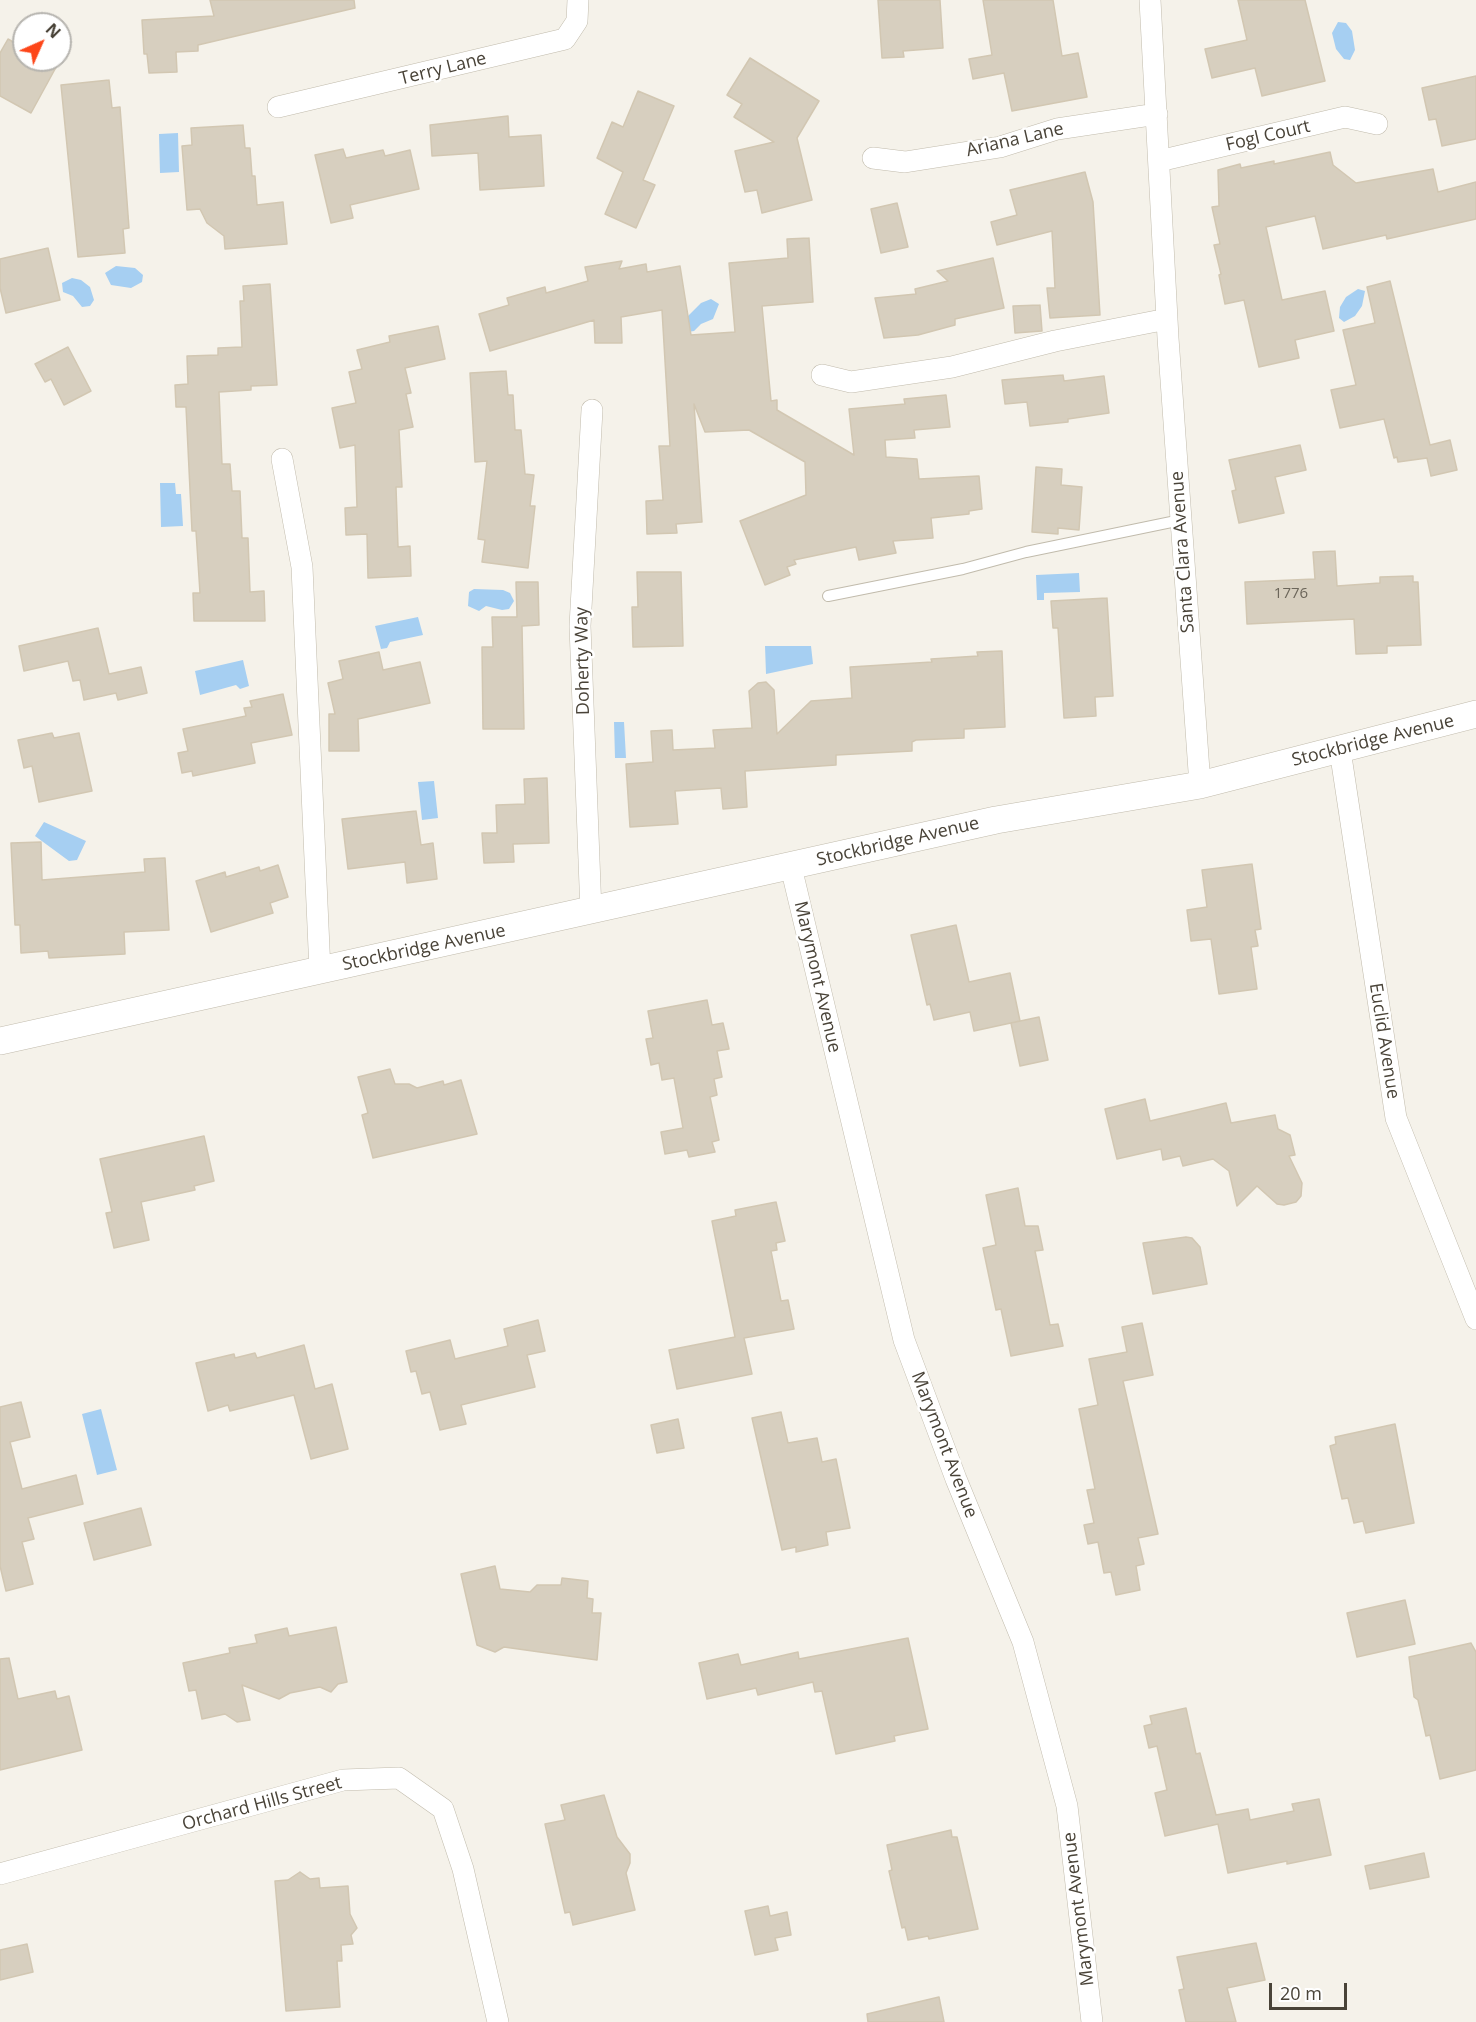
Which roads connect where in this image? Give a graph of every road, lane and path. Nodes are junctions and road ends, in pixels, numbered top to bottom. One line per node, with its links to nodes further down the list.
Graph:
1 (578, 0): 3 (street, Terry Lane)
2 (1150, 0): 4 (street, Santa Clara Avenue)
3 (279, 107)
4 (1157, 114): 6 (street, Ariana Lane); 7 (street, Santa Clara Avenue)
5 (1377, 124): 7 (street, Fogl Court)
6 (873, 159)
7 (1159, 161): 8 (street, Santa Clara Avenue)
8 (1167, 319): 9 (street); 12 (street, Santa Clara Avenue)
9 (822, 375)
10 (592, 410): 18 (street, Doherty Way)
11 (282, 459): 19 (street, Stockbridge Avenue)
12 (1181, 520): 13 (lane); 16 (street, Santa Clara Avenue)
13 (828, 596)
14 (1476, 714): 15 (street, Stockbridge Avenue)
15 (1340, 750): 16 (street, Stockbridge Avenue); 21 (street, Euclid Avenue)
16 (1200, 785): 17 (street, Stockbridge Avenue)
17 (791, 867): 18 (street, Stockbridge Avenue); 24 (street, Marymont Avenue)
18 (591, 912): 19 (street, Stockbridge Avenue)
19 (320, 971): 20 (street, Stockbridge Avenue)
20 (0, 1041)
21 (1476, 1319)
22 (0, 1874): 23 (street, Orchard Hills Street)
23 (498, 2022)
24 (1092, 2022)

